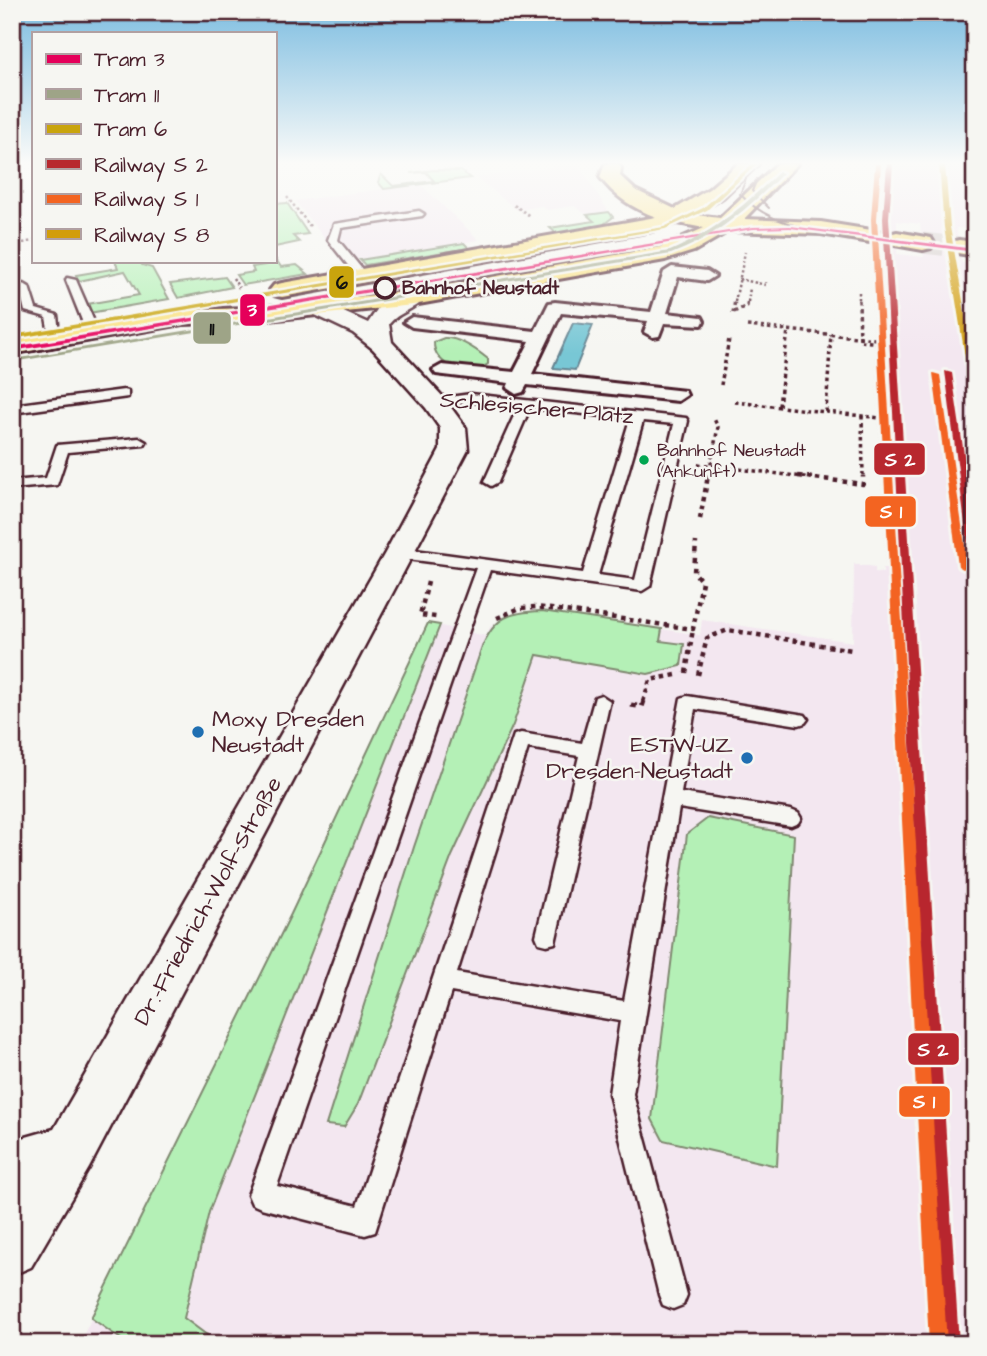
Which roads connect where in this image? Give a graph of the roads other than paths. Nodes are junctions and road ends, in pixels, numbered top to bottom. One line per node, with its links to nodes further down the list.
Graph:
1 (337, 227): 7 (lane)
2 (631, 227): 7 (main road)
3 (722, 227): 12 (main road)
4 (781, 227): 5 (main road)
5 (813, 228): 6 (main road)
6 (923, 243)
7 (362, 276): 13 (main road)
8 (707, 276): 15 (street)
9 (71, 280): 16 (lane)
10 (24, 287): 18 (lane)
11 (321, 309): 12 (main road); 13 (main road); 19 (street, Schlesischer Platz)
12 (412, 310): 17 (street); 19 (street)
13 (182, 317): 16 (main road)
14 (696, 321): 15 (street, Schlesischer Platz)
15 (655, 324): 17 (street, Schlesischer Platz)
16 (93, 332): 18 (main road)
17 (541, 337): 22 (street, Schlesischer Platz)
18 (56, 339): 20 (main road)
19 (381, 344): 25 (street, Schlesischer Platz)
20 (12, 346)
21 (442, 370): 22 (street, Schlesischer Platz)
22 (521, 390): 24 (street, Schlesischer Platz); 25 (lane, Schlesischer Platz); 27 (lane, Schlesischer Platz); 29 (lane)
23 (124, 394): 26 (lane)
24 (678, 395)
25 (435, 403): 31 (street, Dr.-Friedrich-Wolf-Straße)
26 (12, 410)
27 (638, 416): 33 (lane); 33 (lane, Schlesischer Platz)
28 (139, 442): 30 (lane)
29 (491, 482)
30 (12, 485)
31 (417, 555): 32 (lane, Schlesischer Platz); 42 (street, Dr.-Friedrich-Wolf-Straße)
32 (485, 564): 33 (lane, Schlesischer Platz); 40 (lane)
33 (589, 579)
34 (601, 701): 36 (lane)
35 (799, 719): 37 (lane)
36 (590, 751): 39 (lane); 40 (lane)
37 (670, 799): 38 (lane); 41 (lane)
38 (791, 818)
39 (547, 936)
40 (443, 981): 41 (lane)
41 (633, 1013): 45 (lane)
42 (71, 1150): 43 (street); 44 (street, Dr.-Friedrich-Wolf-Straße)
43 (12, 1167)
44 (12, 1248)
45 (673, 1295)

